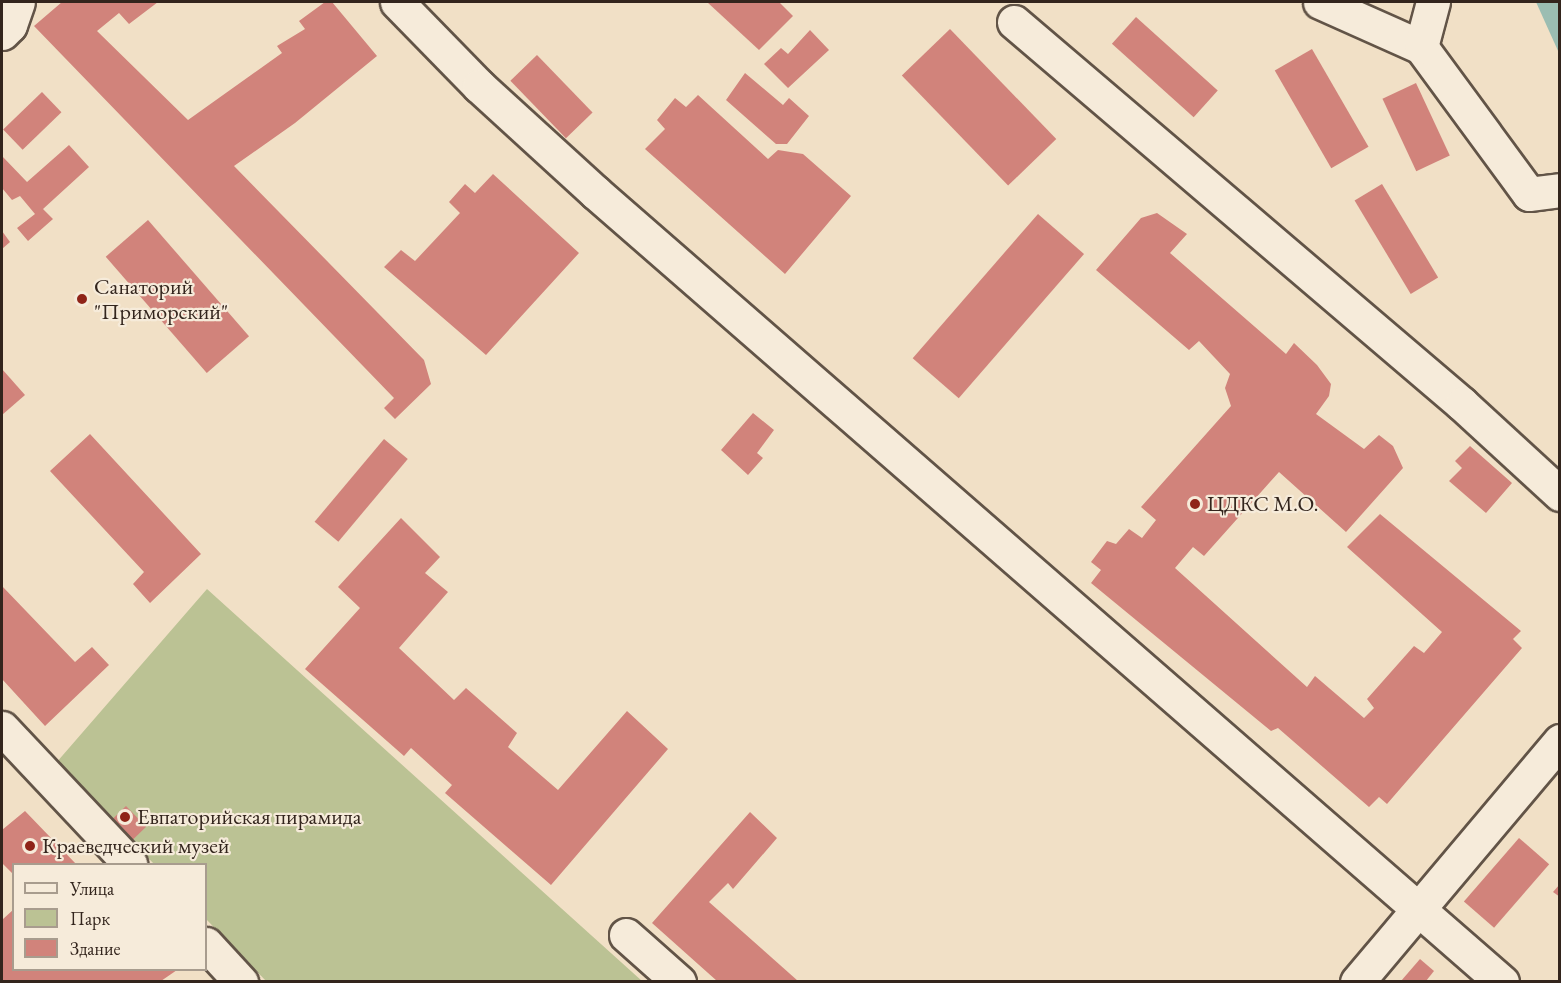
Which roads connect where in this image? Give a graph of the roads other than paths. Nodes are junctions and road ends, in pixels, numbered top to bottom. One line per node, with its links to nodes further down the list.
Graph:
1 (18, 2): 6 (street)
2 (397, 2): 13 (street)
3 (1320, 2): 7 (street)
4 (1433, 2): 7 (street)
5 (1014, 22): 9 (street)
6 (2, 33)
7 (1421, 46): 8 (street)
8 (1560, 190)
9 (1560, 494)
10 (2, 728): 12 (street)
11 (1560, 741): 13 (street)
12 (129, 863)
13 (1417, 909): 18 (street); 19 (street)
14 (626, 935): 17 (street)
15 (207, 946): 16 (street)
16 (228, 978)
17 (679, 981)
18 (1357, 981)
19 (1502, 981)

